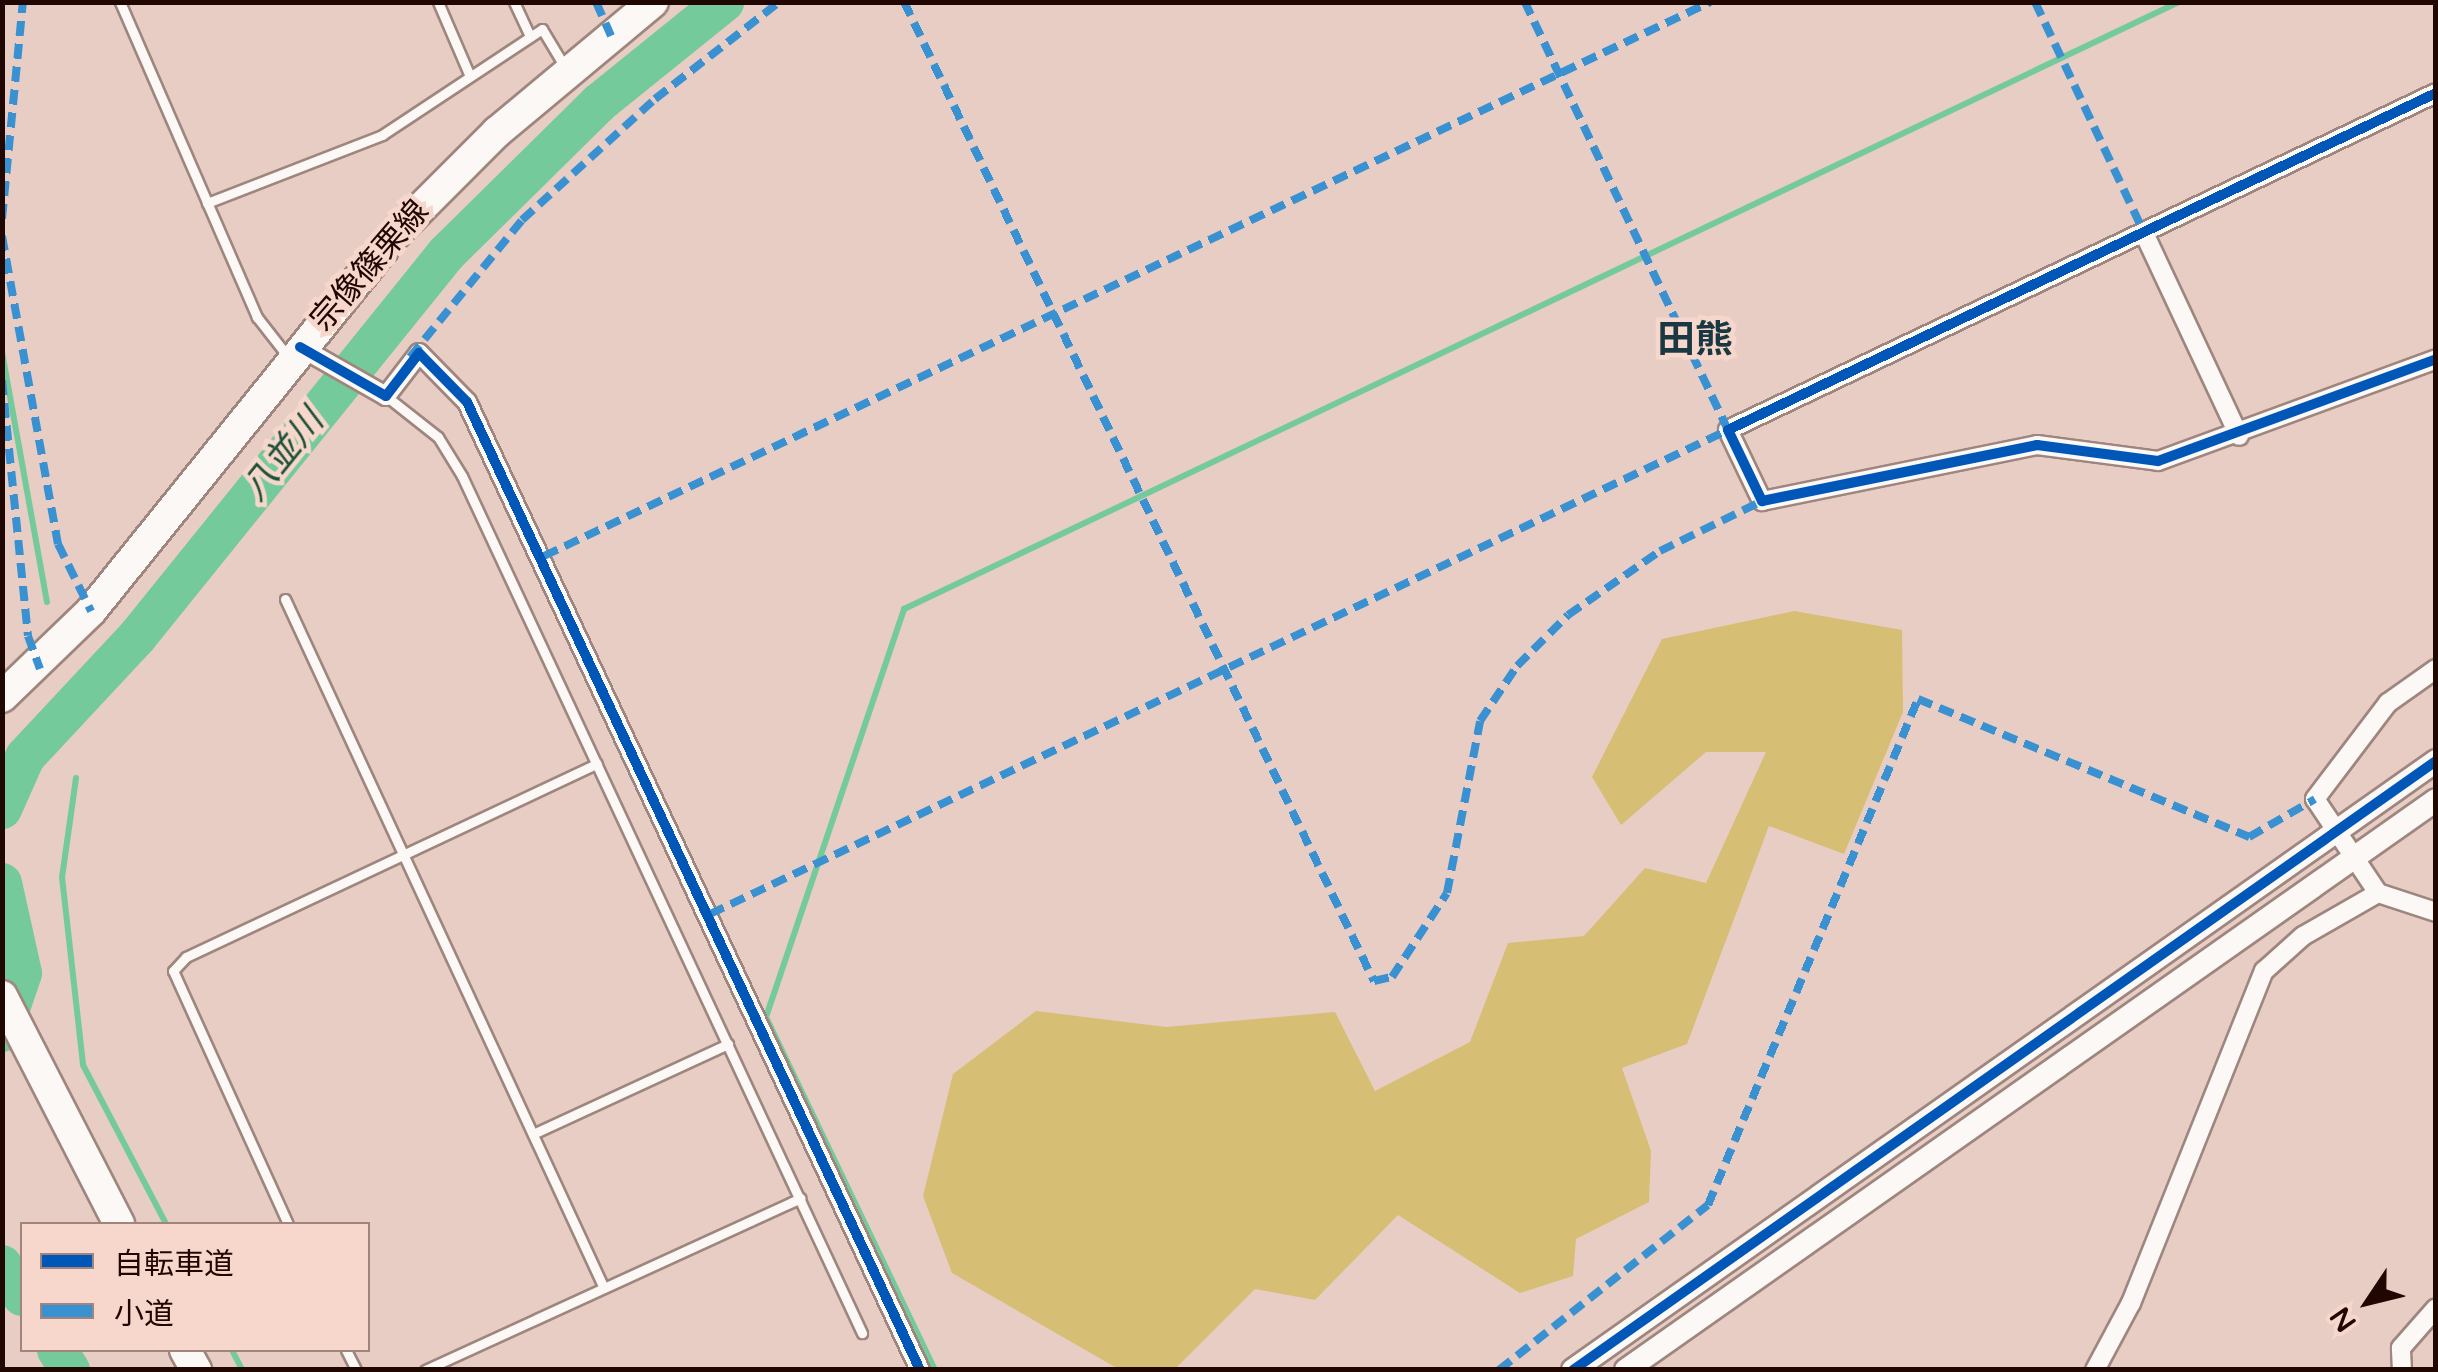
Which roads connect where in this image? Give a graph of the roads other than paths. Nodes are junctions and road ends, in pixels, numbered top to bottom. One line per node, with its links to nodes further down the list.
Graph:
1 (120, 2): 9 (lane)
2 (438, 2): 7 (lane)
3 (514, 2): 5 (lane)
4 (653, 2): 6 (main road, 宗像篠栗線)
5 (530, 36): 6 (lane); 7 (lane)
6 (567, 71): 11 (main road, 宗像篠栗線)
7 (469, 74): 9 (lane)
8 (2436, 93): 10 (street)
9 (207, 203): 11 (lane)
10 (2144, 233): 14 (street); 14 (street)
11 (302, 354): 13 (street); 17 (main road, 宗像篠栗線)
12 (2436, 358): 14 (street)
13 (378, 392): 19 (lane); 36 (street)
14 (2238, 436)
15 (285, 599): 22 (lane)
16 (2436, 669): 21 (street)
17 (2, 697)
18 (2436, 761): 21 (street)
19 (596, 764): 22 (lane); 27 (lane)
20 (2436, 800): 23 (street)
21 (2336, 830): 23 (street); 37 (street)
22 (404, 855): 28 (lane); 31 (lane)
23 (2354, 858): 24 (street); 38 (street)
24 (2378, 893): 25 (street); 39 (street)
25 (2436, 912)
26 (2, 996): 30 (main road)
27 (728, 1044): 28 (lane); 29 (lane)
28 (533, 1134): 32 (lane)
29 (800, 1198): 32 (lane); 34 (lane)
30 (118, 1222)
31 (287, 1222)
32 (604, 1288): 35 (lane)
33 (2436, 1308): 40 (street)
34 (862, 1333)
35 (426, 1370)
36 (920, 1370)
37 (1574, 1370)
38 (1626, 1370)
39 (2095, 1370)
40 (2402, 1370)

